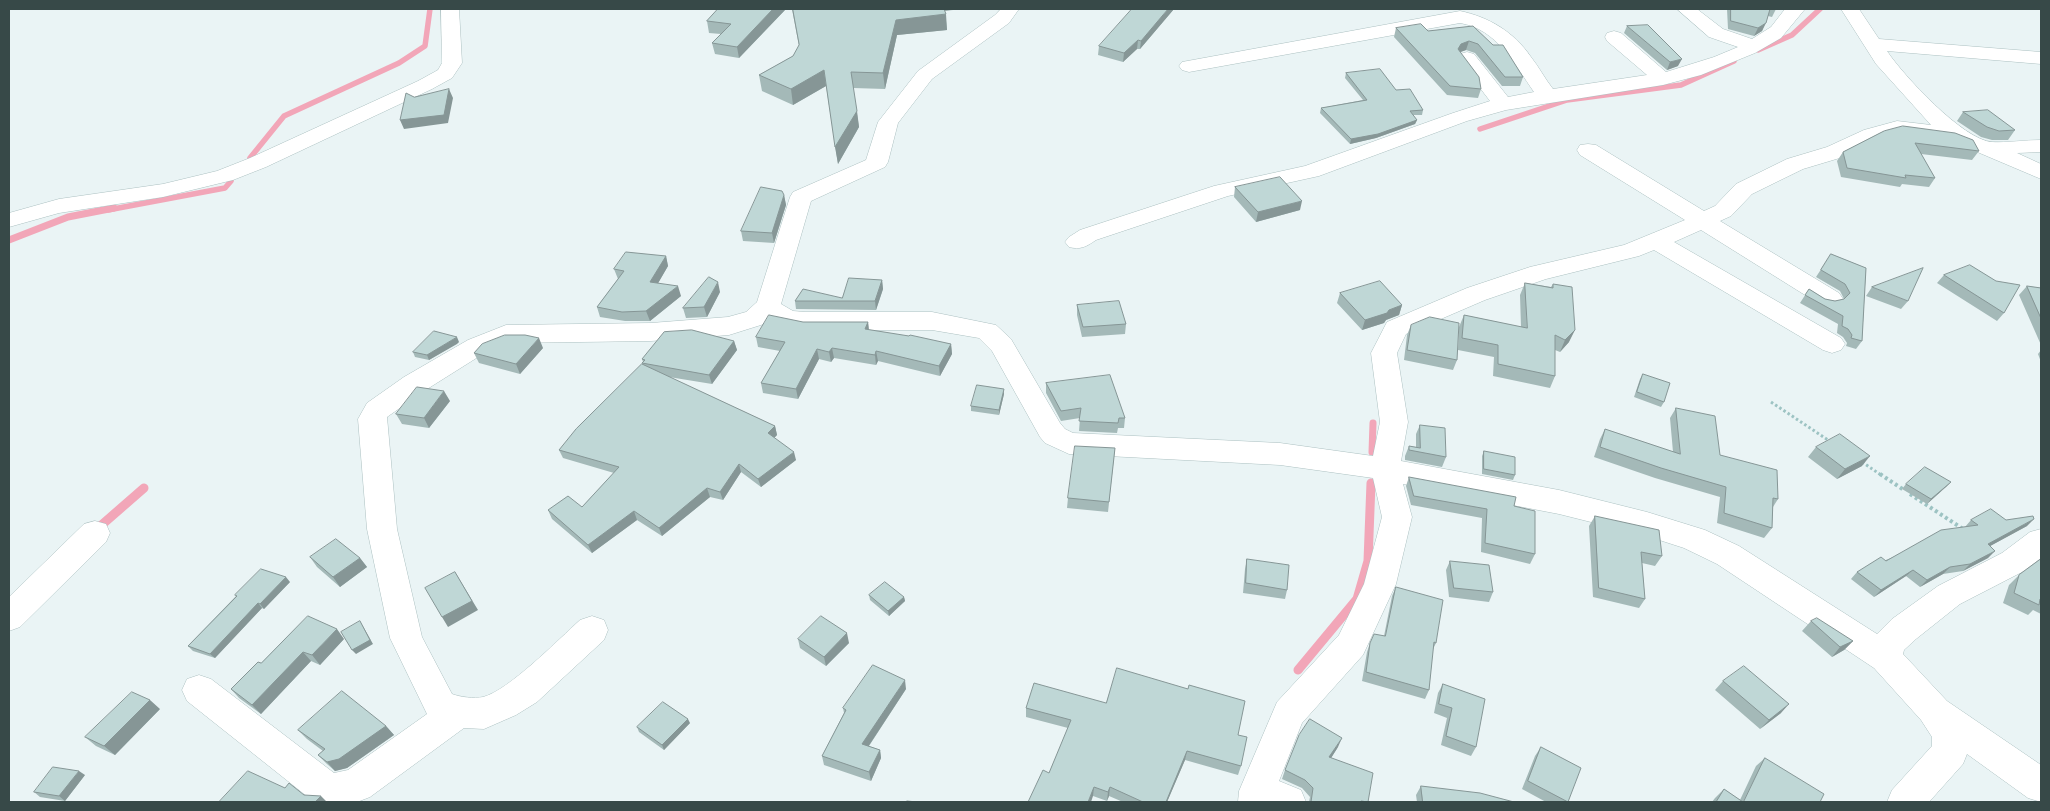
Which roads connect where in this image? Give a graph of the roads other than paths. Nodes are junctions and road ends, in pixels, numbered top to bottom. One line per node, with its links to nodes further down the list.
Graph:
1 (450, 9): 20 (street)
2 (1010, 9): 25 (street)
3 (1686, 9): 8 (street)
4 (1796, 9): 8 (street)
5 (1850, 9): 7 (street)
6 (1614, 37): 12 (street)
7 (1872, 44): 10 (street); 15 (street)
8 (1753, 46): 12 (street)
9 (1467, 58): 14 (street)
10 (2041, 58)
11 (1189, 66): 13 (street)
12 (1663, 79): 13 (street)
13 (1548, 96): 14 (street)
14 (1503, 104): 23 (street)
15 (1954, 134): 17 (street); 21 (street)
16 (2041, 146): 17 (street)
17 (1984, 148): 19 (street)
18 (1588, 150): 21 (street)
19 (2041, 172)
20 (9, 220)
21 (1703, 221): 22 (street); 24 (street)
22 (1655, 241): 26 (street); 27 (street)
23 (1078, 242)
24 (1830, 299)
25 (768, 306): 27 (street); 35 (street)
26 (1832, 344)
27 (1385, 469): 32 (street); 37 (street)
28 (95, 533): 30 (street)
29 (2041, 541): 32 (street)
30 (9, 617)
31 (592, 630): 35 (street)
32 (1886, 658): 34 (street)
33 (200, 690): 35 (street)
34 (1933, 709): 36 (street); 38 (street)
35 (458, 712)
36 (2041, 786)
37 (1267, 798)
38 (1905, 802)

